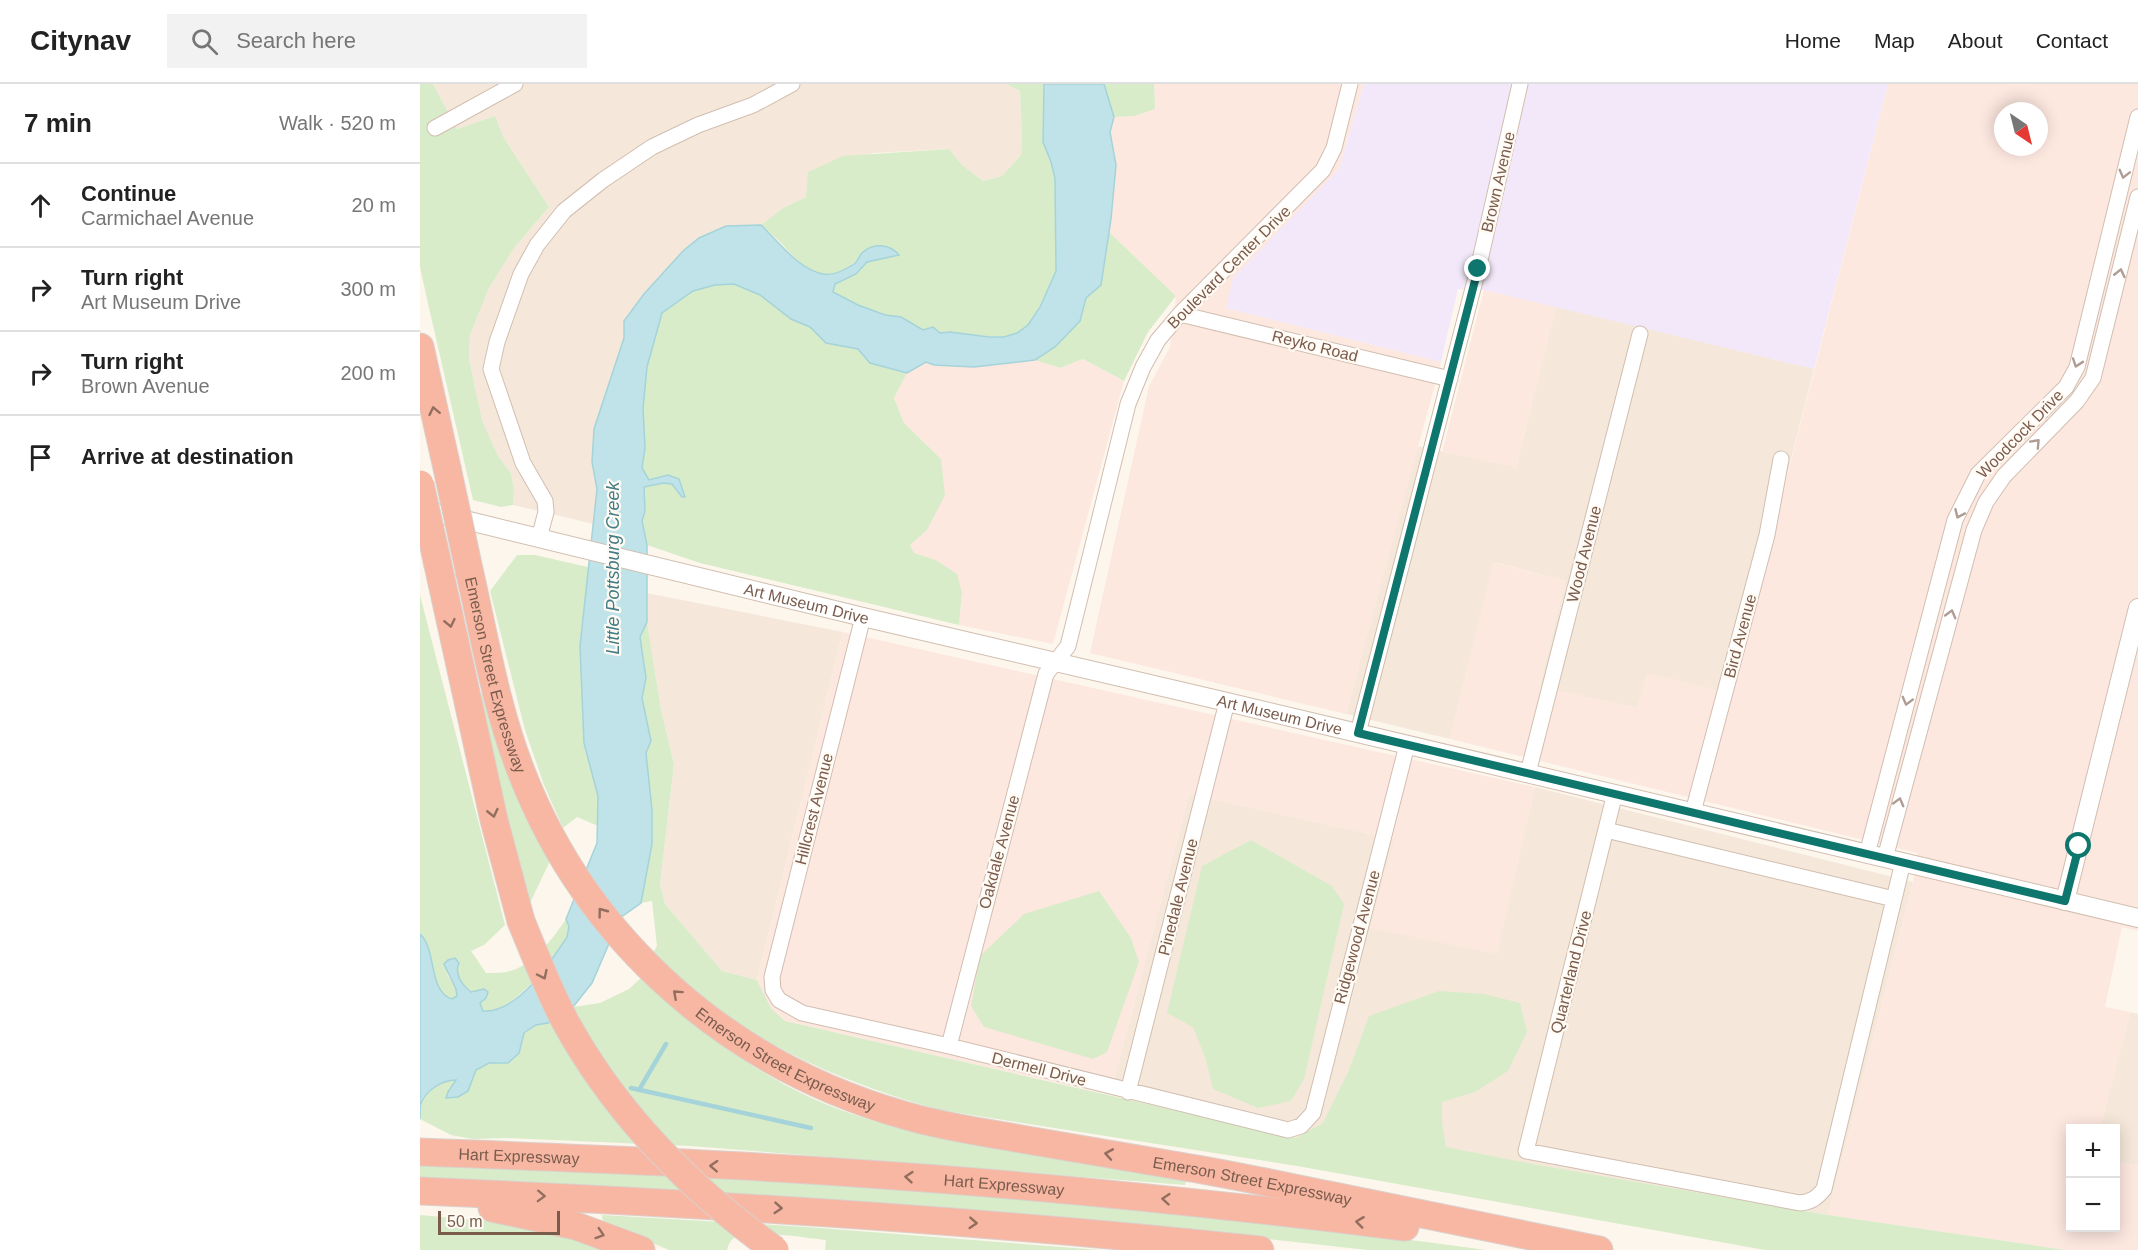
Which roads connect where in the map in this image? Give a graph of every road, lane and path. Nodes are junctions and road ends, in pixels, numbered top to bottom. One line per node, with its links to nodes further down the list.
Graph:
1 (514, 84): 6 (street)
2 (792, 84): 15 (street)
3 (1350, 84): 8 (street, Boulevard Center Drive)
4 (1520, 84): 11 (street, Brown Avenue)
5 (2138, 117): 26 (street, Woodcock Drive, one-way to 26)
6 (435, 128)
7 (2138, 197): 26 (street, Woodcock Drive, one-way to 7)
8 (1180, 314): 11 (street, Reyko Road); 18 (street, Boulevard Center Drive)
9 (1640, 334): 22 (street, Wood Avenue)
10 (420, 347): 41 (highway, Emerson Street Expressway, one-way to 10, bridge)
11 (1450, 379): 20 (street, Brown Avenue)
12 (1781, 459): 24 (street, Bird Avenue)
13 (420, 484): 38 (highway, Emerson Street Expressway, one-way to 38, bridge)
14 (420, 509): 15 (street, Art Museum Drive)
15 (539, 538): 17 (street, Art Museum Drive)
16 (2138, 608): 29 (street)
17 (863, 617): 18 (street, Art Museum Drive); 31 (street, Hillcrest Avenue)
18 (1057, 662): 19 (street, Art Museum Drive); 32 (street, Oakdale Avenue)
19 (1227, 702): 20 (street, Art Museum Drive); 33 (street, Pinedale Avenue)
20 (1358, 733): 21 (street, Art Museum Drive)
21 (1407, 745): 22 (street, Art Museum Drive); 34 (street, Ridgewood Avenue)
22 (1528, 773): 23 (street, Art Museum Drive)
23 (1615, 793): 24 (street, Art Museum Drive); 25 (street, Quarterland Drive)
24 (1693, 812): 26 (street, Art Museum Drive)
25 (1606, 830): 28 (street); 28 (street, Quarterland Drive)
26 (1876, 856): 27 (street, Art Museum Drive)
27 (1903, 862): 28 (street); 29 (street, Art Museum Drive)
28 (1894, 899)
29 (2065, 901): 30 (street, Art Museum Drive)
30 (2138, 918)
31 (778, 1000): 32 (street, Dermell Drive)
32 (949, 1046): 33 (street, Dermell Drive)
33 (1128, 1092): 34 (street, Dermell Drive)
34 (1301, 1126)
35 (420, 1152): 40 (highway, Hart Expressway, one-way to 35)
36 (420, 1193): 37 (highway, one-way to 37); 39 (highway, one-way to 39)
37 (641, 1250)
38 (776, 1250)
39 (1260, 1250)
40 (1584, 1250)
41 (1599, 1250)

